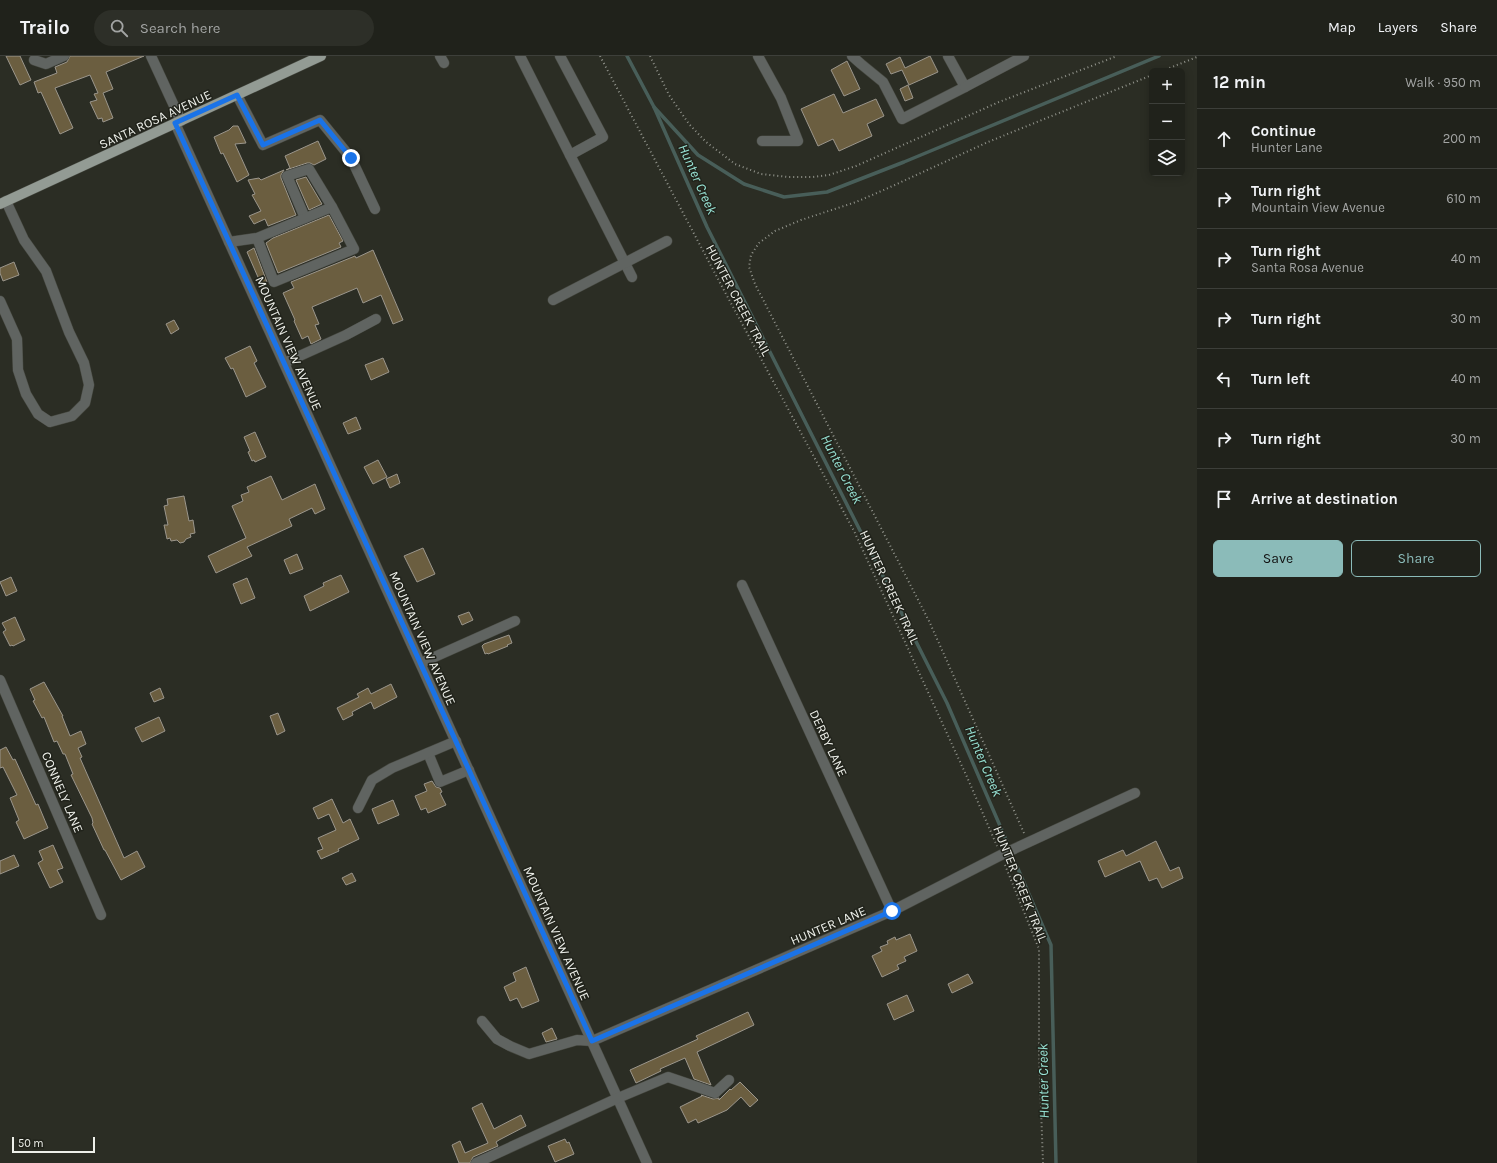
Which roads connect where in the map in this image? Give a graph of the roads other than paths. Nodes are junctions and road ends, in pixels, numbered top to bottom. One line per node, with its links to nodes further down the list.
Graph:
1 (64, 56): 10 (street)
2 (151, 56): 13 (street, MOUNTAIN VIEW AVENUE)
3 (321, 56): 12 (main road, SANTA ROSA AVENUE)
4 (520, 56): 15 (street)
5 (560, 56): 15 (street)
6 (758, 56): 14 (street)
7 (852, 56): 11 (street)
8 (948, 56): 11 (street)
9 (1024, 56): 11 (street)
10 (34, 60)
11 (965, 87)
12 (237, 95): 13 (main road, SANTA ROSA AVENUE); 18 (street)
13 (178, 122): 16 (main road, SANTA ROSA AVENUE); 22 (street, MOUNTAIN VIEW AVENUE)
14 (762, 141)
15 (570, 155): 23 (street)
16 (2, 202): 26 (street)
17 (332, 207): 19 (street); 19 (street); 20 (street)
18 (374, 209)
19 (305, 218): 20 (street)
20 (257, 238): 22 (street)
21 (667, 241): 23 (street)
22 (229, 242): 28 (street, MOUNTAIN VIEW AVENUE)
23 (625, 263): 24 (street); 25 (street)
24 (632, 277)
25 (553, 300)
26 (0, 301)
27 (376, 319): 28 (street)
28 (284, 363): 31 (street, MOUNTAIN VIEW AVENUE)
29 (742, 585): 38 (street, DERBY LANE)
30 (515, 621): 31 (street)
31 (420, 663): 33 (street, MOUNTAIN VIEW AVENUE)
32 (0, 680): 39 (street, CONNELY LANE)
33 (456, 741): 34 (street); 35 (street, MOUNTAIN VIEW AVENUE)
34 (428, 753): 35 (street); 37 (street)
35 (469, 770): 41 (street, MOUNTAIN VIEW AVENUE)
36 (1135, 793): 38 (street, HUNTER LANE)
37 (358, 808)
38 (892, 911): 41 (street, HUNTER LANE)
39 (101, 915)
40 (482, 1021): 41 (street)
41 (592, 1041): 43 (street, MOUNTAIN VIEW AVENUE)
42 (729, 1080): 43 (street)
43 (618, 1098): 44 (street); 45 (street, MOUNTAIN VIEW AVENUE)
44 (476, 1163)
45 (648, 1163)

